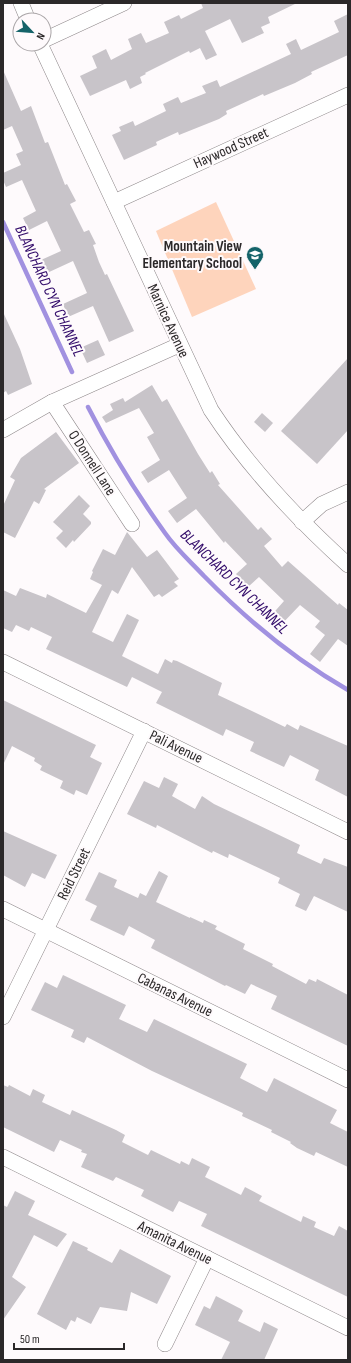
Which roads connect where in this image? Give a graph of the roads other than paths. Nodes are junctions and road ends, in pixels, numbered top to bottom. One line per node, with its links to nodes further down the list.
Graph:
1 (124, 3): 2 (street)
2 (52, 36)
3 (44, 52): 5 (street, Marnice Avenue)
4 (348, 95): 5 (street, Haywood Street)
5 (114, 202): 6 (street, Marnice Avenue)
6 (179, 345): 7 (street); 10 (street, Marnice Avenue)
7 (52, 402): 8 (street); 11 (street, O Donnell Lane)
8 (3, 430)
9 (348, 492): 10 (street)
10 (302, 522): 12 (street, Marnice Avenue)
11 (132, 524)
12 (348, 565)
13 (3, 662): 14 (street, Pali Avenue)
14 (144, 731): 15 (street, Pali Avenue); 17 (street, Reid Street)
15 (348, 832)
16 (3, 909): 17 (street, Cabanas Avenue)
17 (46, 930): 18 (street, Reid Street); 19 (street, Cabanas Avenue)
18 (3, 1017)
19 (348, 1080)
20 (3, 1156): 21 (street, Amanita Avenue)
21 (207, 1258): 22 (street, Amanita Avenue); 23 (street)
22 (348, 1328)
23 (165, 1344)

